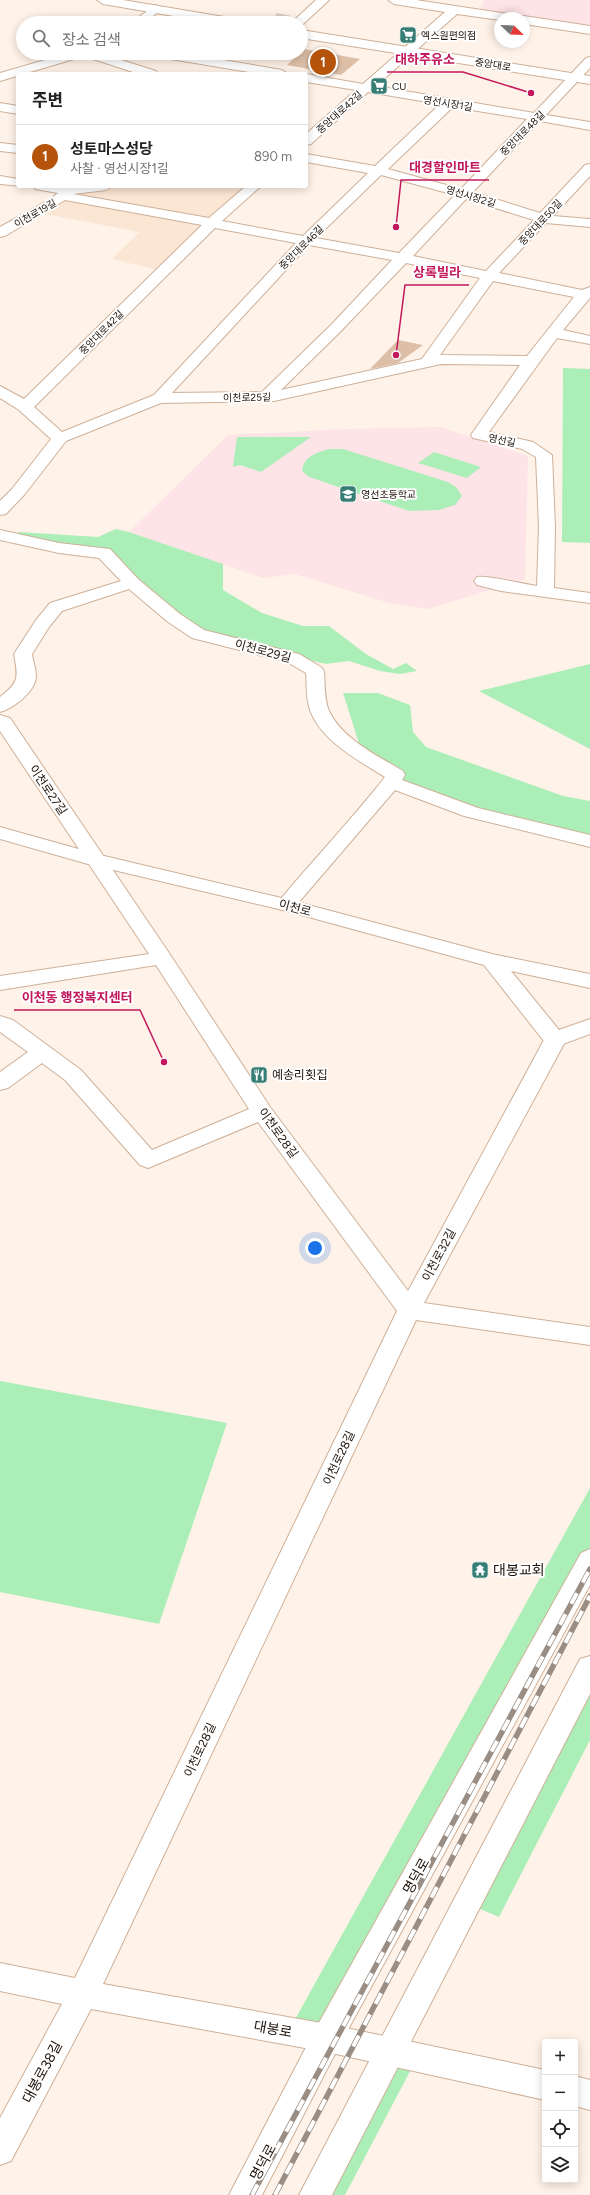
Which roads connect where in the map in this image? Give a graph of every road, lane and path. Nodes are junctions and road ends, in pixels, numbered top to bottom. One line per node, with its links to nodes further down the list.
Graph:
1 (103, 0): 4 (street)
2 (323, 0): 8 (street)
3 (394, 0): 5 (street)
4 (156, 9): 6 (street); 7 (street)
5 (454, 10): 9 (street); 13 (street, 중앙대로42길)
6 (146, 16)
7 (196, 16)
8 (305, 16)
9 (494, 16)
10 (530, 21): 11 (street)
11 (590, 30)
12 (308, 35): 13 (street, 중앙대로)
13 (410, 51): 25 (street, 중앙대로); 28 (street, 중앙대로42길)
14 (58, 60): 21 (street)
15 (108, 60): 22 (street)
16 (191, 60): 19 (street)
17 (249, 60): 19 (street)
18 (590, 61): 25 (street, 중앙대로48길)
19 (233, 69): 23 (street)
20 (16, 72): 24 (street)
21 (17, 72)
22 (146, 72)
23 (262, 72)
24 (0, 77)
25 (575, 77): 27 (street, 중앙대로); 32 (street, 중앙대로48길)
26 (308, 78): 28 (street, 영선시장1길)
27 (590, 80)
28 (364, 89): 29 (street, 영선시장1길); 34 (street, 중앙대로42길)
29 (449, 103): 32 (street, 영선시장1길); 40 (street, 중앙대로46길)
30 (0, 108): 31 (street)
31 (16, 110)
32 (537, 117): 35 (street, 영선시장1길); 50 (street, 중앙대로48길)
33 (308, 121): 34 (street)
34 (327, 124): 36 (street, 중앙대로42길)
35 (590, 126)
36 (308, 139)
37 (0, 147): 38 (street)
38 (16, 149)
39 (308, 158): 40 (street, 영선시장2길)
40 (380, 171): 50 (street, 영선시장2길); 55 (street, 중앙대로46길)
41 (588, 173): 47 (street, 중앙대로50길)
42 (0, 180): 43 (street)
43 (16, 183)
44 (47, 188): 49 (street)
45 (95, 188): 49 (street)
46 (252, 188): 53 (street, 중앙대로42길)
47 (572, 188): 48 (street); 51 (street, 중앙대로50길)
48 (590, 191)
49 (66, 193): 53 (street); 54 (street, 이천로19길)
50 (462, 193): 51 (street, 영선시장2길); 56 (street, 중앙대로48길)
51 (544, 219): 52 (street, 영선시장2길); 57 (street, 중앙대로50길)
52 (590, 222)
53 (211, 224): 55 (street); 66 (street, 중앙대로42길)
54 (0, 233)
55 (305, 241): 56 (street); 65 (street, 중앙대로46길)
56 (403, 258): 57 (street); 64 (street, 중앙대로48길)
57 (490, 275): 58 (street); 62 (street, 중앙대로50길)
58 (587, 293): 59 (street, 영선길)
59 (553, 333): 60 (street); 61 (street, 영선길)
60 (590, 340)
61 (531, 360): 62 (street, 이천로25길); 74 (street, 영선길)
62 (427, 362): 64 (street, 이천로25길)
63 (0, 392): 66 (street)
64 (266, 396): 65 (street, 이천로25길)
65 (159, 398): 67 (street, 이천로25길)
66 (25, 407): 67 (street)
67 (60, 438): 69 (street)
68 (0, 492): 69 (street)
69 (18, 492): 70 (street)
70 (0, 510)
71 (0, 535): 73 (street, 이천로29길)
72 (483, 581): 74 (street)
73 (132, 583): 76 (street); 78 (street, 이천로29길)
74 (545, 592): 75 (street)
75 (590, 598)
76 (0, 706)
77 (0, 721): 81 (street, 이천로27길)
78 (392, 782): 80 (street); 82 (street)
79 (0, 833): 81 (street, 이천로)
80 (590, 841)
81 (95, 860): 82 (street, 이천로); 83 (street, 이천로28길)
82 (286, 905): 84 (street, 이천로)
83 (162, 958): 86 (street); 92 (street, 이천로28길)
84 (491, 960): 85 (street, 이천로); 89 (street)
85 (590, 981)
86 (0, 983)
87 (0, 1023): 90 (street)
88 (590, 1026): 89 (street)
89 (555, 1040): 93 (street, 이천로32길)
90 (43, 1052): 91 (street); 92 (street)
91 (0, 1082)
92 (262, 1112): 93 (street, 이천로28길)
93 (409, 1310): 94 (street); 98 (street, 이천로28길)
94 (590, 1336)
95 (590, 1560): 99 (street, 명덕로)
96 (590, 1667): 100 (street)
97 (0, 1977): 98 (street, 대봉로)
98 (83, 1994): 99 (street, 대봉로); 104 (street, 대봉로38길)
99 (327, 2038): 100 (street, 대봉로); 105 (street, 명덕로)
100 (391, 2052): 101 (street, 대봉로); 106 (street)
101 (542, 2084)
102 (578, 2092): 103 (street)
103 (590, 2094)
104 (0, 2150)
105 (245, 2195)
106 (314, 2195)

